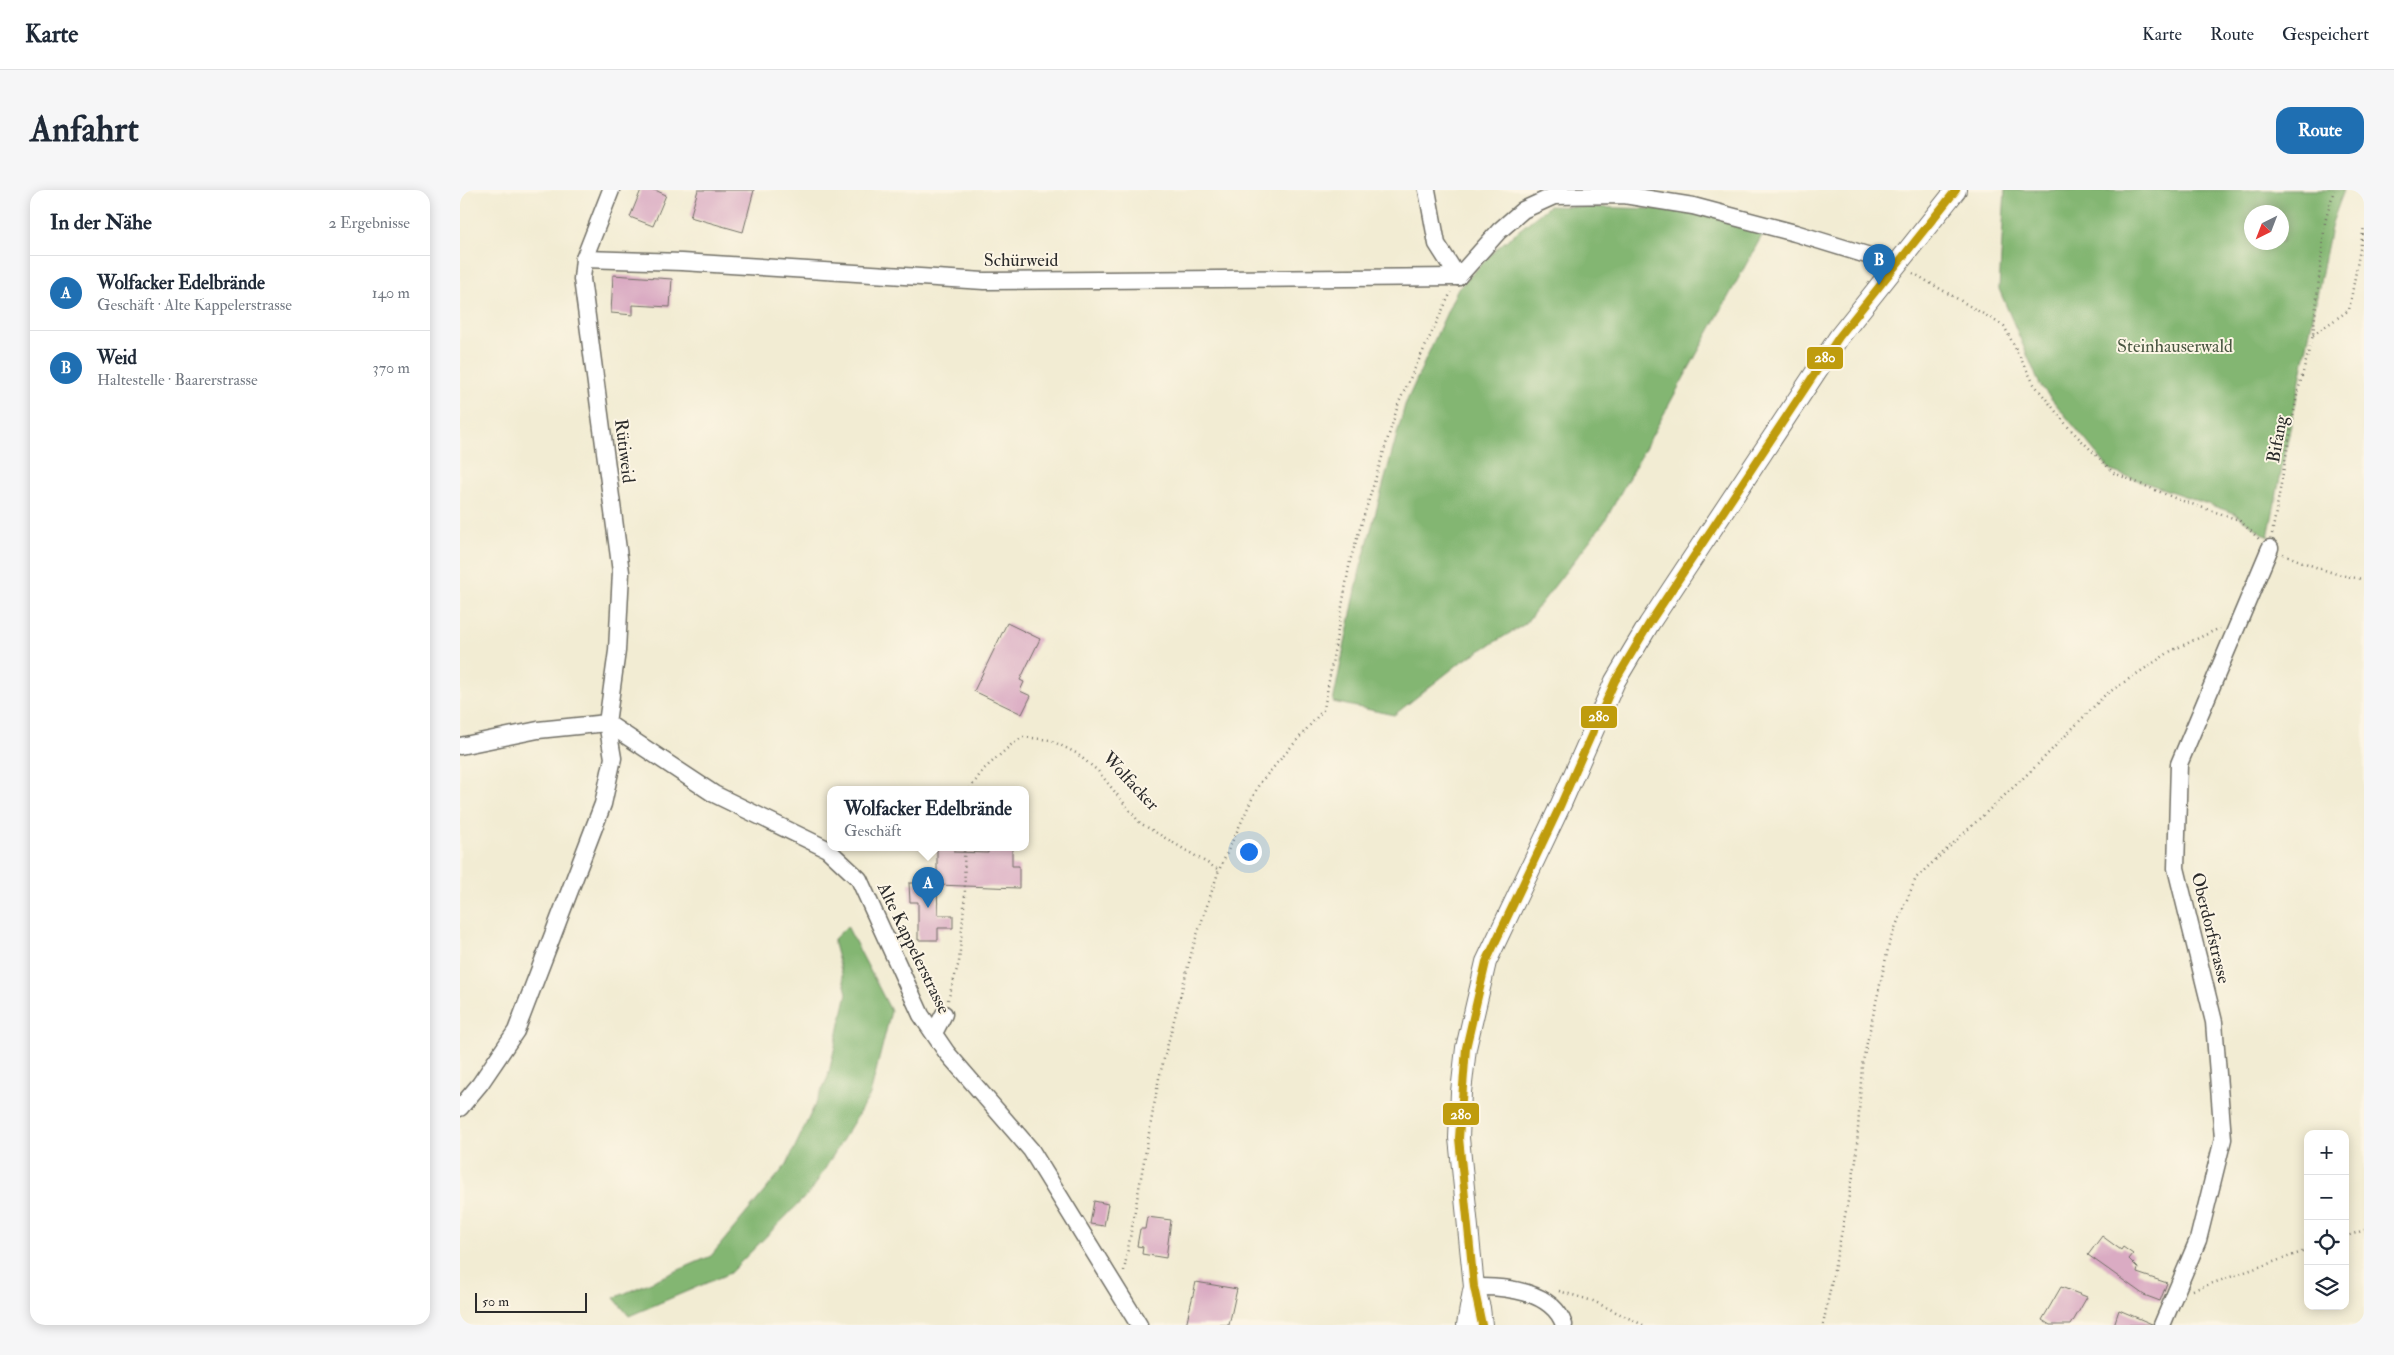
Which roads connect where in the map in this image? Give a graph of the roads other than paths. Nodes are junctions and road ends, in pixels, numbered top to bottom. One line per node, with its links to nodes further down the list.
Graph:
1 (611, 190): 4 (street, Rütiweid)
2 (1427, 190): 6 (street)
3 (1956, 190): 5 (street)
4 (584, 259): 6 (street, Schürweid); 8 (street, Rütiweid)
5 (1896, 264): 6 (street); 15 (street)
6 (1458, 277)
7 (2270, 548): 20 (street, Oberdorfstrasse)
8 (607, 723): 9 (street); 10 (street, Alte Kappelerstrasse); 14 (street, Rütiweid)
9 (460, 746)
10 (827, 849)
11 (829, 851): 13 (street, Alte Kappelerstrasse)
12 (944, 1014): 13 (street)
13 (934, 1033): 16 (street, Alte Kappelerstrasse)
14 (460, 1108)
15 (1474, 1287): 17 (street); 18 (street); 19 (street)
16 (1139, 1325)
17 (1467, 1325)
18 (1482, 1325)
19 (1564, 1325)
20 (2162, 1325)

